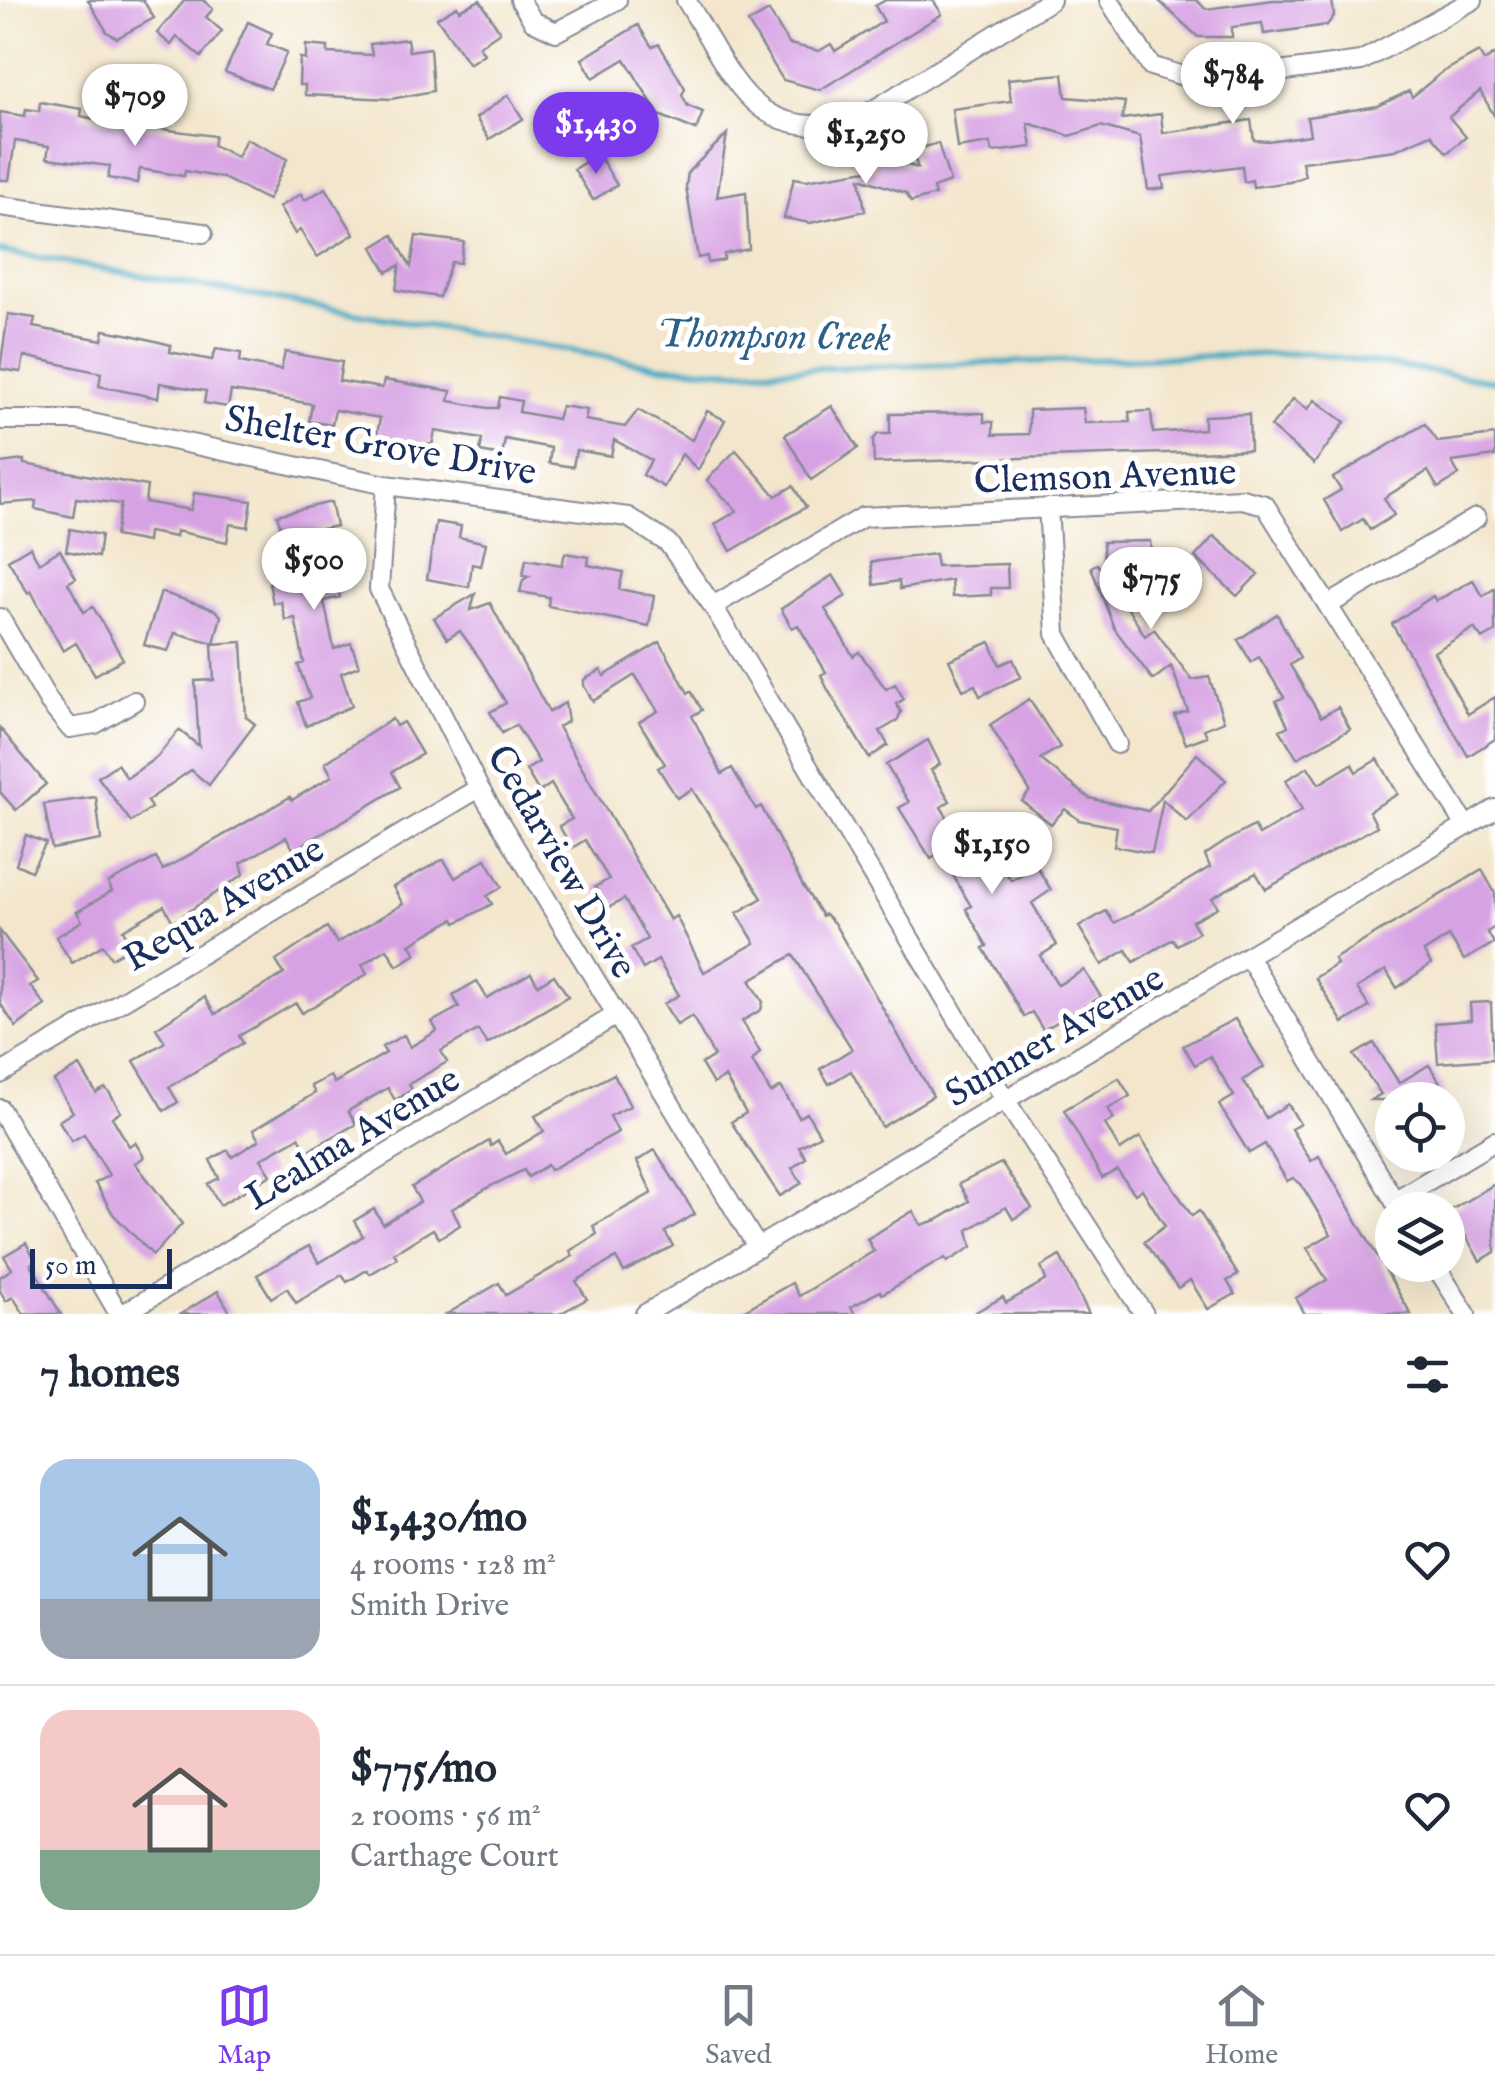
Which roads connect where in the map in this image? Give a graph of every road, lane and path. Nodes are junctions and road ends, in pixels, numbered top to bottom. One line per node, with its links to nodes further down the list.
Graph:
1 (520, 0): 2 (street)
2 (617, 0)
3 (686, 0): 4 (street)
4 (1051, 0)
5 (1109, 0): 6 (street)
6 (1473, 0)
7 (0, 206): 8 (street)
8 (203, 233)
9 (0, 420): 10 (street, Shelter Grove Drive)
10 (386, 485): 14 (street, Shelter Grove Drive); 18 (street, Cedarview Drive)
11 (1048, 507): 13 (street, Clemson Avenue); 14 (street, Clemson Avenue); 17 (street)
12 (1476, 518): 13 (street)
13 (1330, 604): 20 (street, Clemson Avenue)
14 (713, 606): 24 (street, Shelter Grove Drive)
15 (0, 618): 16 (street)
16 (134, 700)
17 (1117, 744)
18 (479, 788): 22 (street, Cedarview Drive); 23 (street, Requa Avenue)
19 (1495, 809): 20 (street, Sumner Avenue)
20 (1466, 826): 21 (street, Sumner Avenue)
21 (1249, 958): 24 (street, Sumner Avenue); 27 (street)
22 (616, 1015): 29 (street, Cedarview Drive); 31 (street, Lealma Avenue)
23 (0, 1074)
24 (1006, 1101): 29 (street, Sumner Avenue); 33 (street, Shelter Grove Drive)
25 (0, 1110): 31 (street)
26 (1495, 1141): 28 (street)
27 (1389, 1192)
28 (1417, 1192)
29 (758, 1248): 32 (street, Sumner Avenue)
30 (1446, 1282): 34 (street)
31 (121, 1314)
32 (645, 1314)
33 (1144, 1314)
34 (1466, 1314)

